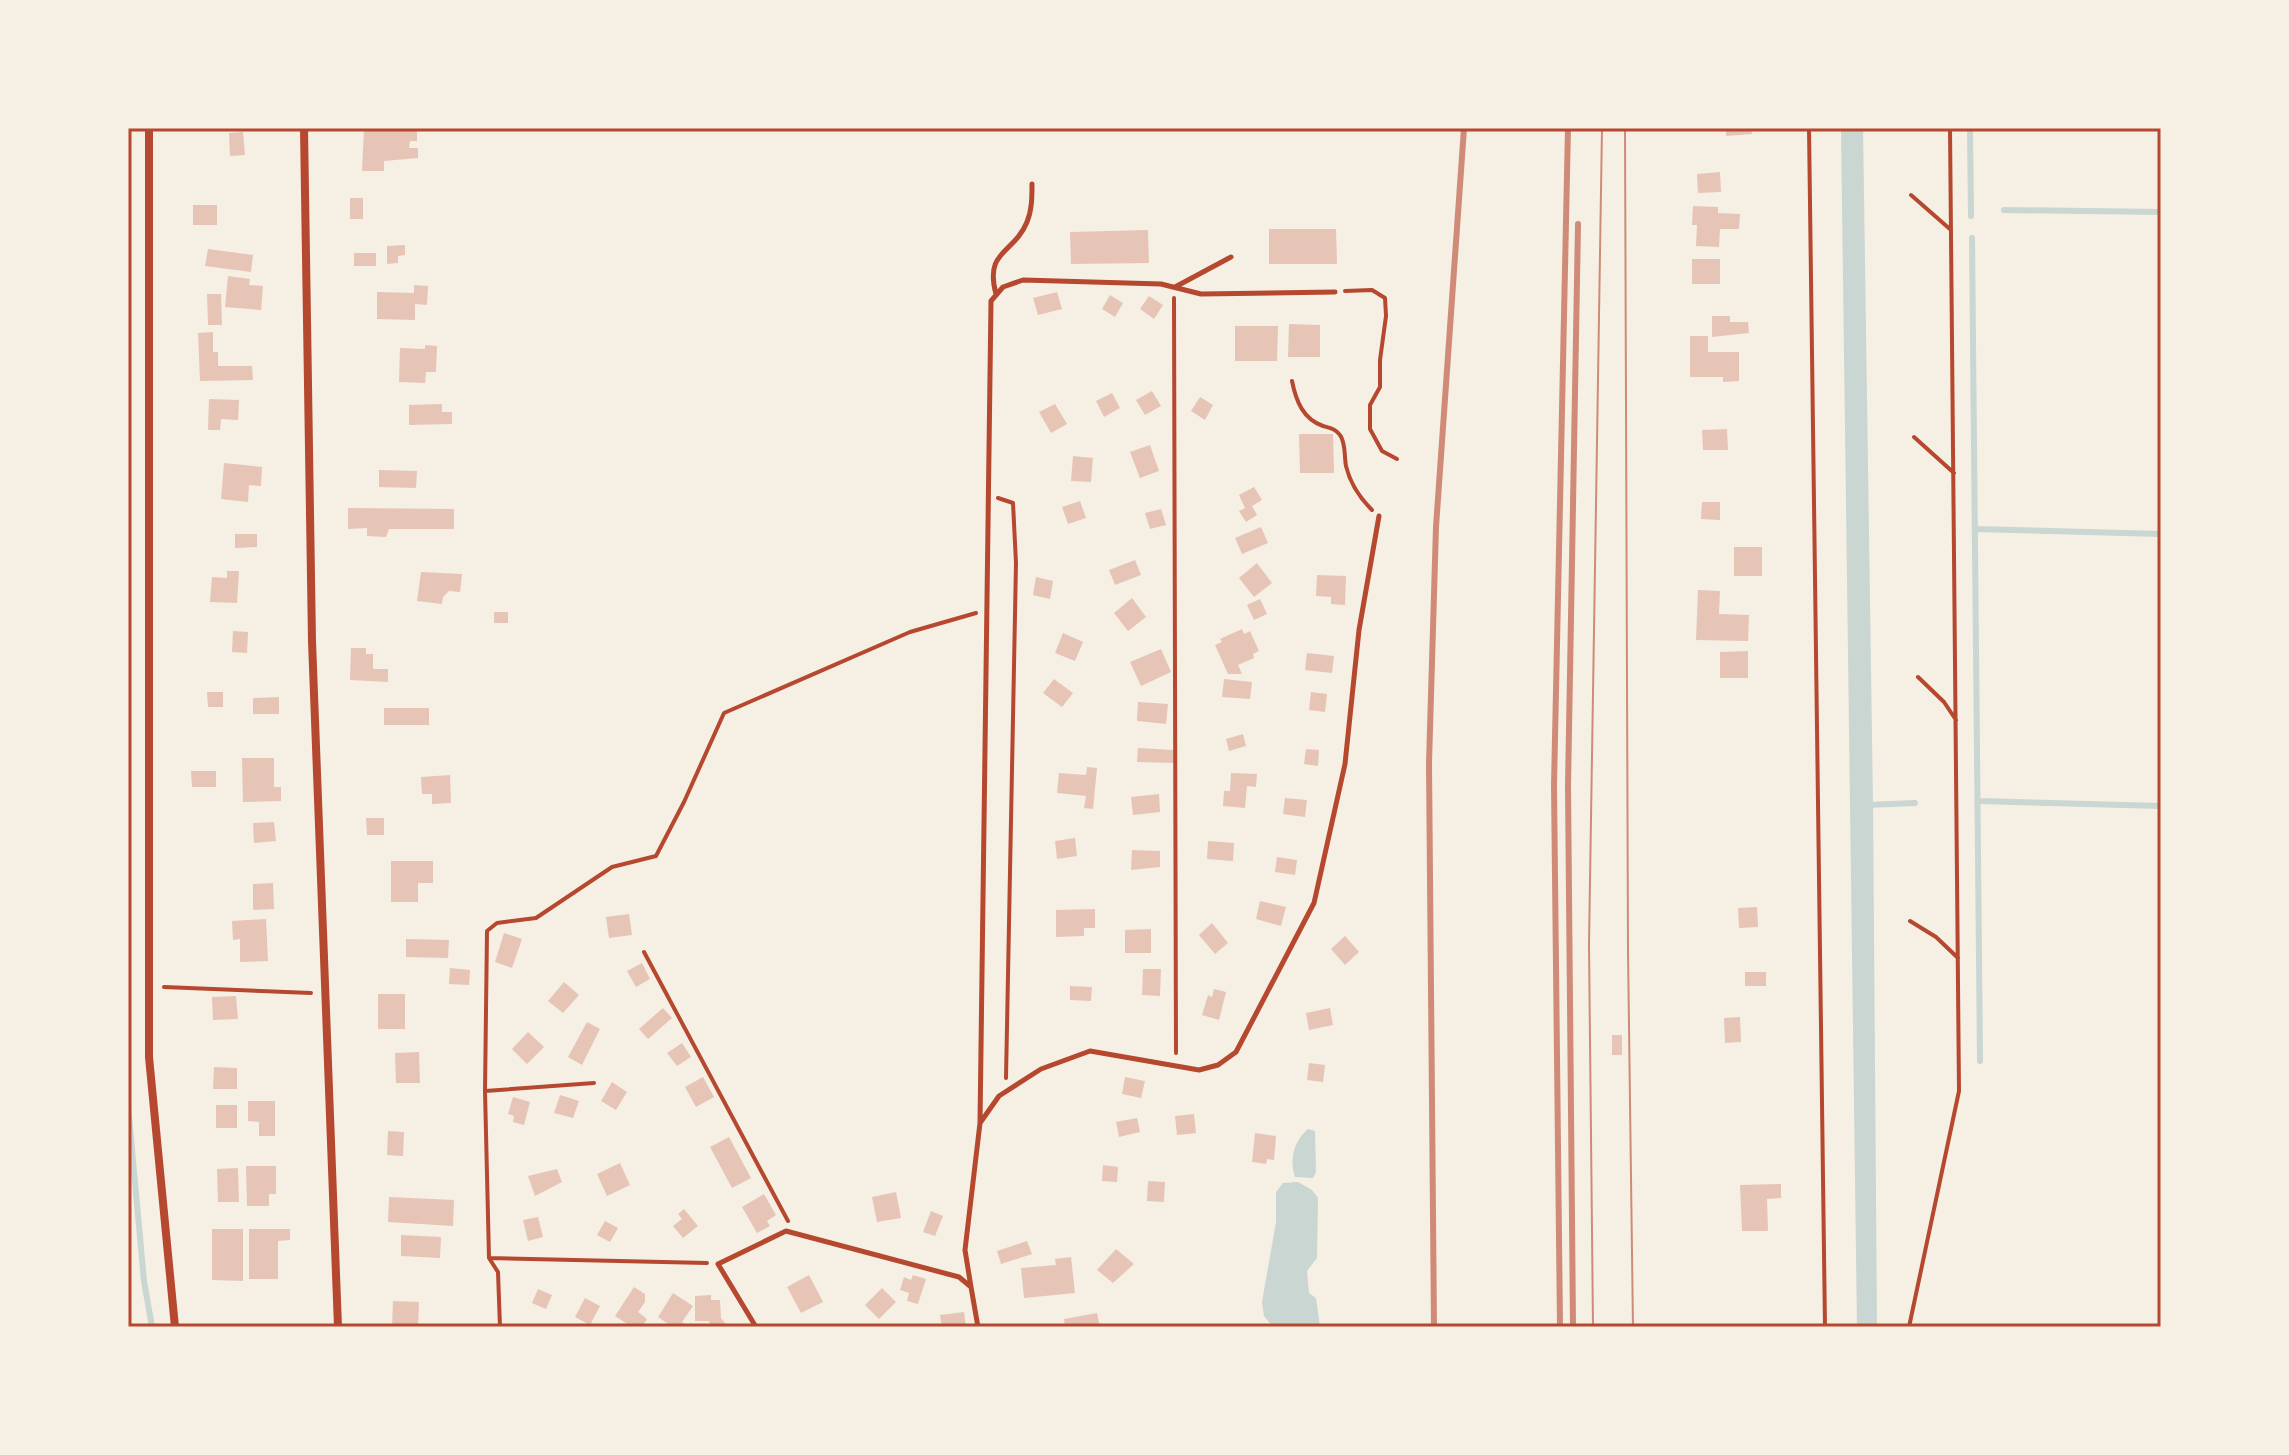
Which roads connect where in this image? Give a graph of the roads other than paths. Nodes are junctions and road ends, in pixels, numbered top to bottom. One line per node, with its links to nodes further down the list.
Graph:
1 (149, 128): 11 (street)
2 (304, 128): 12 (street)
3 (1032, 184): 7 (lane)
4 (1231, 257): 5 (lane)
5 (1174, 287): 6 (lane); 7 (lane)
6 (1335, 292)
7 (996, 295): 9 (lane)
8 (1379, 516): 9 (lane)
9 (980, 1123): 10 (lane)
10 (971, 1287): 13 (lane); 14 (lane)
11 (175, 1327)
12 (338, 1327)
13 (756, 1327)
14 (978, 1327)

